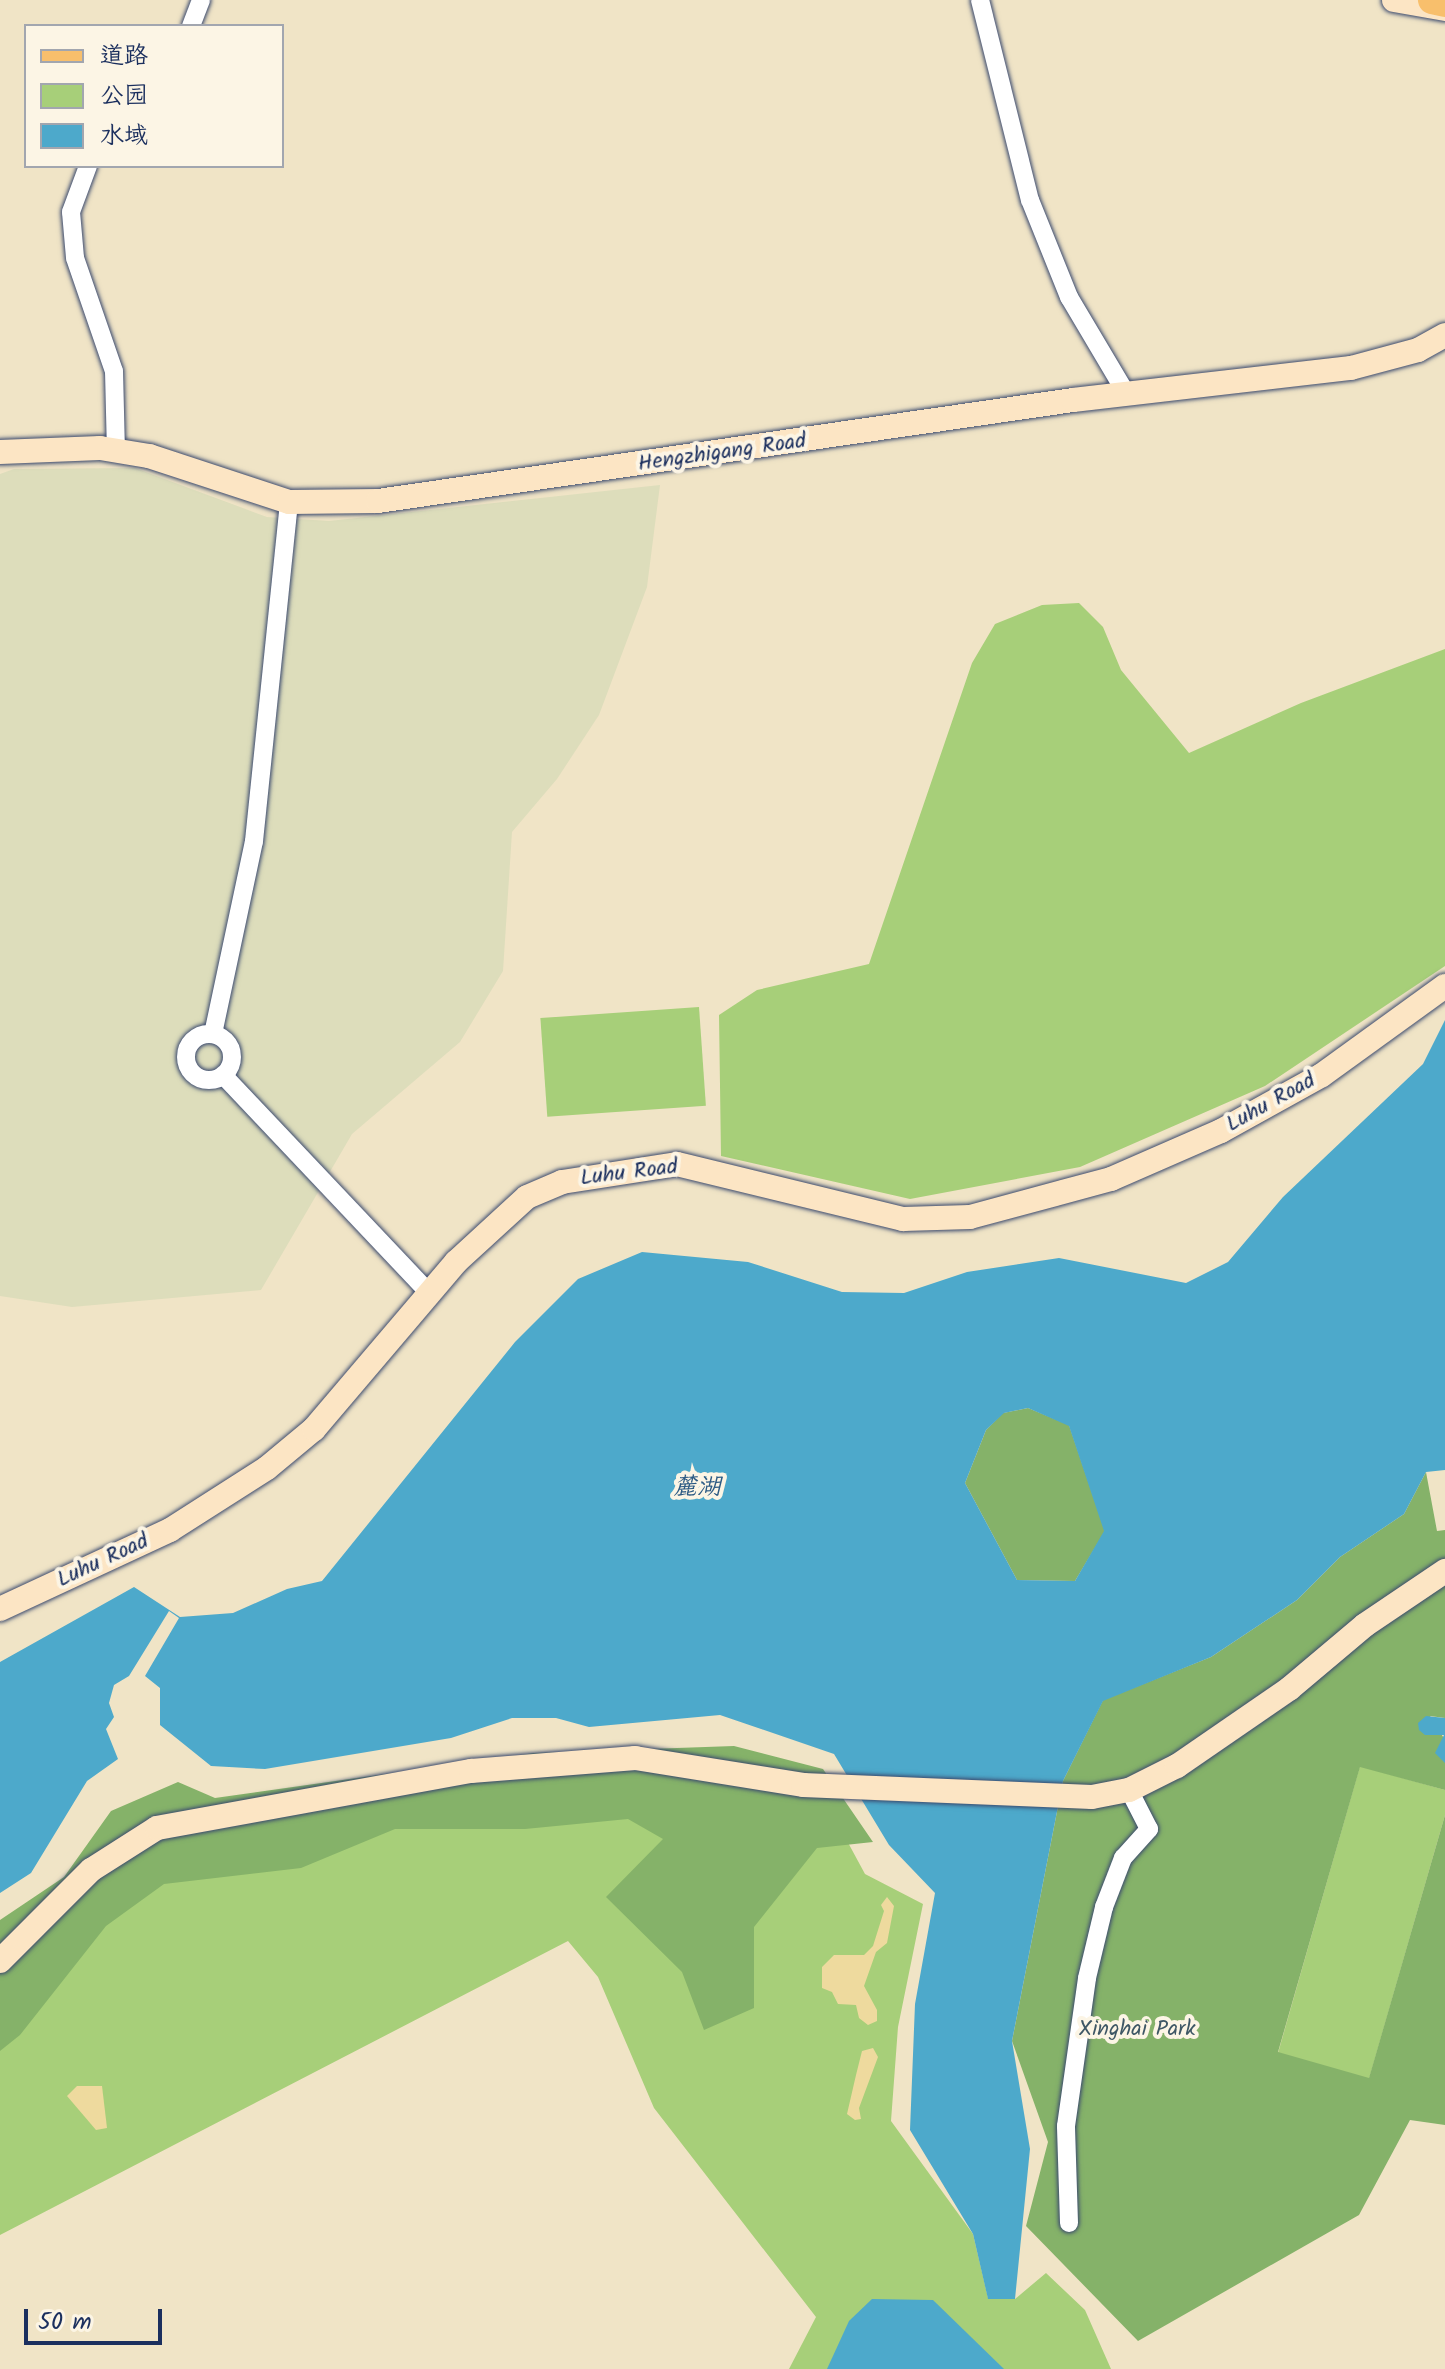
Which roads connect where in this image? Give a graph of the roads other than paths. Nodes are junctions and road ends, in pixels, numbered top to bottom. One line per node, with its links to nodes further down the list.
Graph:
1 (201, 0): 6 (street)
2 (980, 0): 9 (street)
3 (1394, 0): 5 (street)
4 (1432, 0): 5 (main road)
5 (1445, 6)
6 (192, 24)
7 (87, 168): 10 (street)
8 (1445, 335): 9 (street, Hengzhigang Road)
9 (1126, 393): 12 (street, Hengzhigang Road)
10 (116, 451): 11 (street, Hengzhigang Road); 12 (street, Hengzhigang Road)
11 (0, 452)
12 (289, 502): 14 (street)
13 (1445, 986): 16 (street, Luhu Road)
14 (213, 1034): 15 (street); 15 (street)
15 (223, 1075): 16 (street)
16 (430, 1294): 18 (street, Luhu Road)
17 (1445, 1571): 19 (street)
18 (0, 1609)
19 (1129, 1790): 20 (street); 21 (street)
20 (0, 1961)
21 (1069, 2223)

